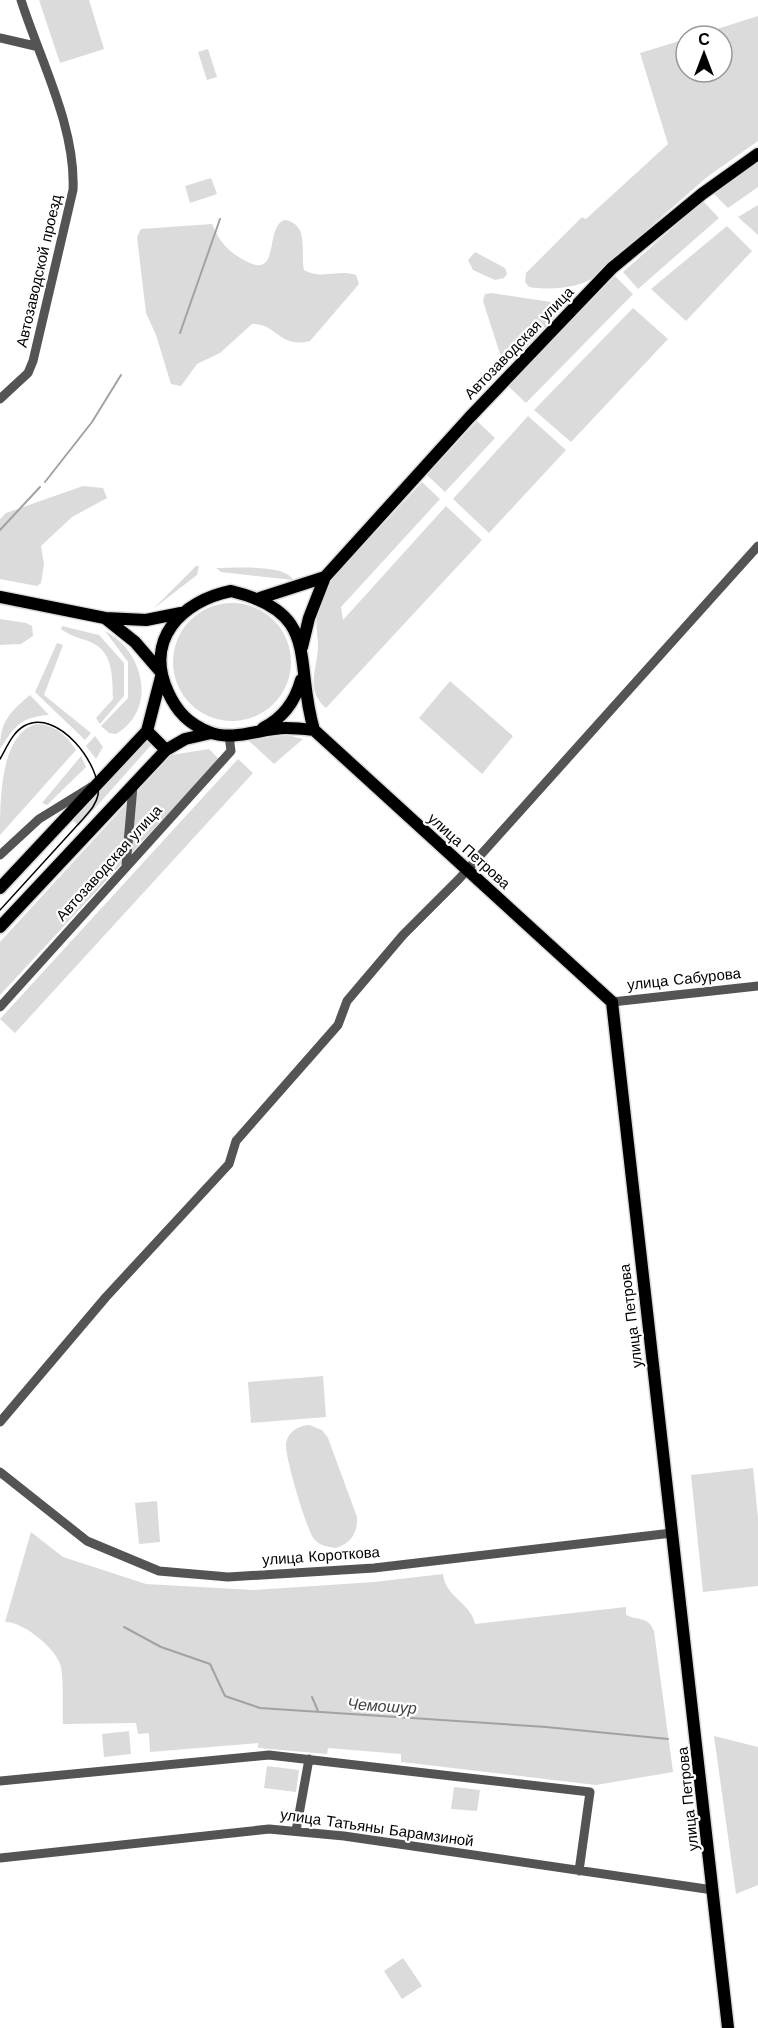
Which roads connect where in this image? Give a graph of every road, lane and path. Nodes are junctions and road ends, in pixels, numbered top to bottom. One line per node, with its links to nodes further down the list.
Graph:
1 (21, 0): 3 (street, Автозаводской проезд)
2 (0, 38): 3 (street)
3 (35, 46): 5 (street, Автозаводской проезд)
4 (758, 154): 7 (main road, Автозаводская улица)
5 (0, 399)
6 (758, 546): 25 (street)
7 (325, 577): 9 (main road); 12 (main road)
8 (0, 597): 11 (main road)
9 (260, 598): 10 (main road); 12 (main road)
10 (181, 613): 11 (main road); 13 (main road)
11 (105, 618): 13 (main road)
12 (302, 647): 14 (main road)
13 (160, 674): 16 (main road); 18 (main road)
14 (303, 676): 15 (main road); 17 (main road)
15 (314, 730): 17 (main road); 25 (main road, улица Петрова)
16 (147, 731): 20 (main road); 21 (main road)
17 (256, 732): 19 (main road)
18 (211, 733): 19 (main road); 20 (main road)
19 (229, 736): 24 (street, Автозаводская улица)
20 (166, 750): 22 (main road)
21 (100, 781): 23 (street); 26 (main road)
22 (133, 786): 24 (street); 27 (main road)
23 (0, 855)
24 (126, 866): 30 (street, Автозаводская улица)
25 (467, 869): 29 (main road, улица Петрова); 31 (street)
26 (0, 888)
27 (0, 927)
28 (758, 986): 29 (street, улица Сабурова)
29 (612, 1002): 33 (main road, улица Петрова)
30 (0, 1007)
31 (0, 1422)
32 (0, 1472): 33 (street, улица Короткова)
33 (672, 1533): 39 (main road, улица Петрова)
34 (309, 1759): 35 (street); 36 (street); 38 (street)
35 (0, 1781)
36 (296, 1831): 37 (street, улица Татьяны Барамзиной); 38 (street, улица Татьяны Барамзиной)
37 (0, 1858)
38 (579, 1871): 39 (street, улица Татьяны Барамзиной)
39 (713, 1890): 40 (main road, улица Петрова)
40 (728, 2028)

